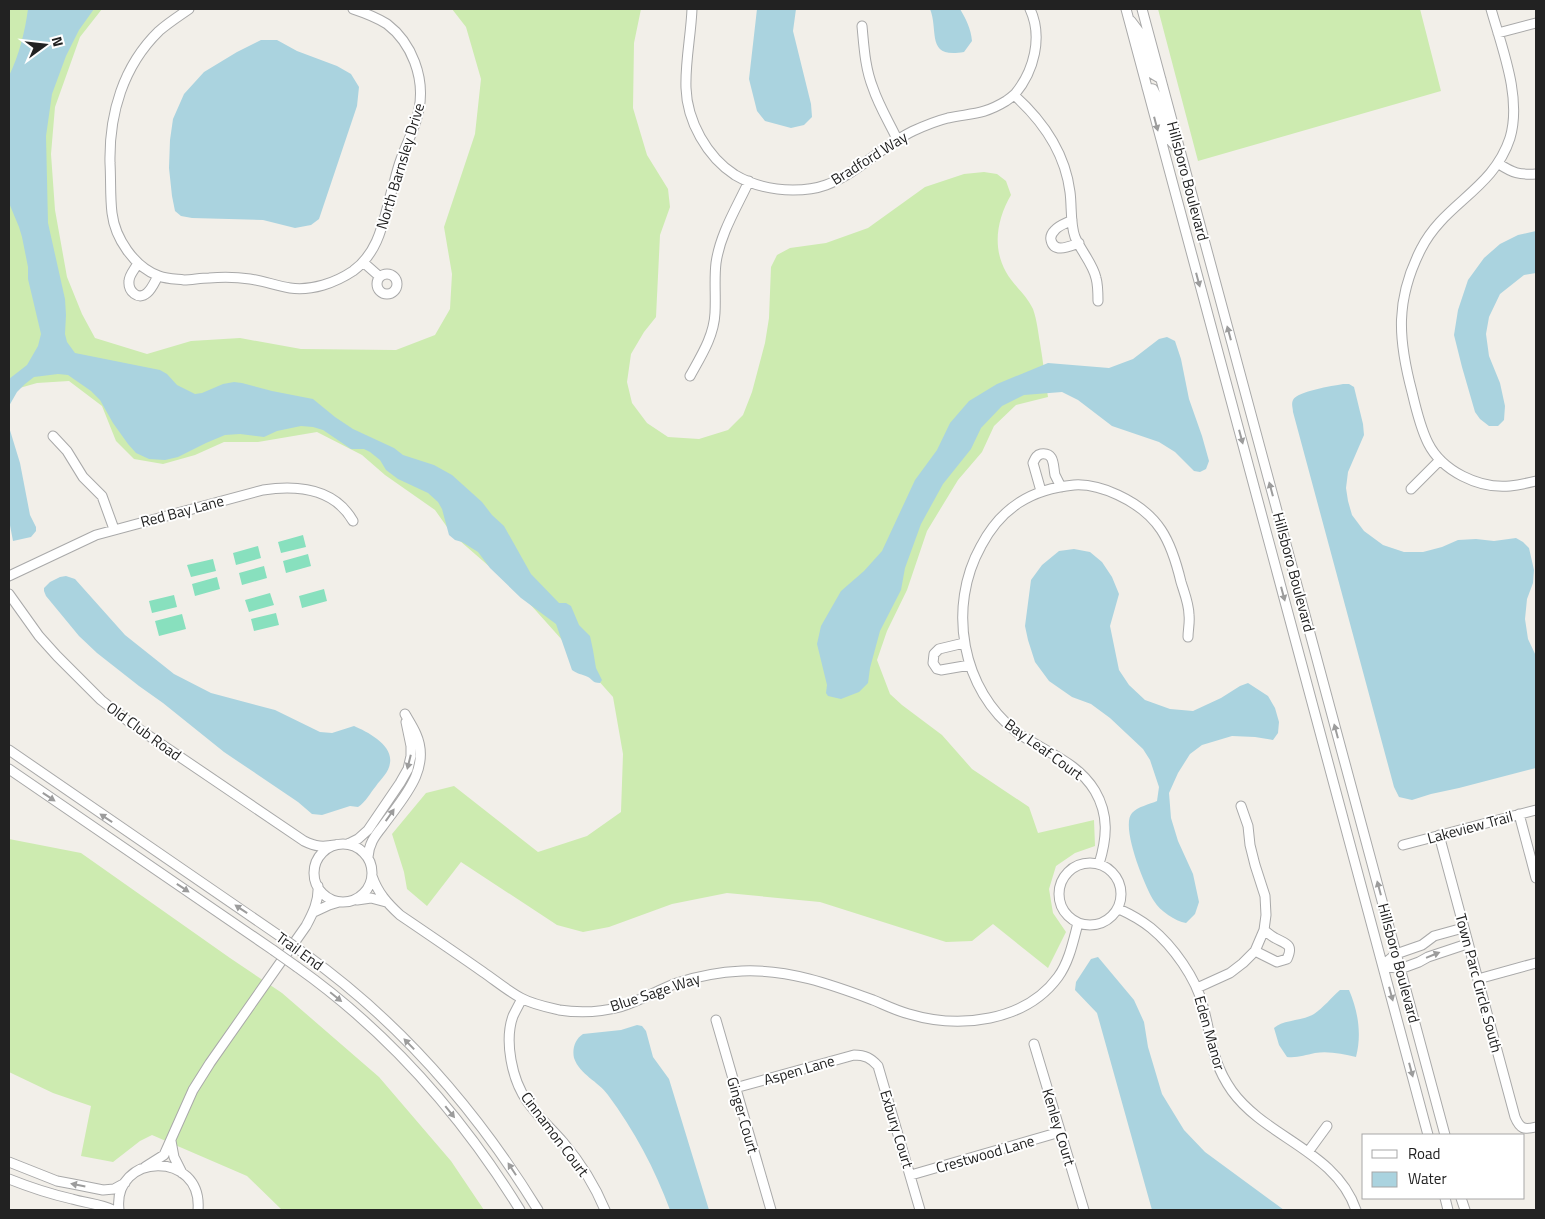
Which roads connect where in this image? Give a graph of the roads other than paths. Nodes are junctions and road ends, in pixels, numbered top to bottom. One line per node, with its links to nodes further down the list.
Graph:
1 (189, 9): 22 (street)
2 (353, 9): 21 (street, North Barnsley Drive)
3 (692, 9): 18 (street, Bradford Way)
4 (1030, 9): 13 (street)
5 (1142, 9): 11 (street, Hillsboro Boulevard)
6 (1491, 9): 10 (street)
7 (1127, 13): 11 (street); 12 (street, Hillsboro Boulevard)
8 (1536, 23): 10 (street)
9 (862, 26): 14 (street)
10 (1498, 33): 16 (street)
11 (1160, 80): 15 (street, Hillsboro Boulevard)
12 (1146, 88): 15 (street); 70 (street, Hillsboro Boulevard, one-way to 70)
13 (1014, 95): 14 (street, Bradford Way); 19 (street)
14 (897, 138): 18 (street, Bradford Way)
15 (1180, 152): 68 (street, Hillsboro Boulevard, one-way to 15)
16 (1499, 164): 17 (street); 28 (street)
17 (1536, 174)
18 (749, 181): 26 (street)
19 (1072, 220): 20 (street); 20 (street)
20 (1078, 243): 25 (street)
21 (363, 262): 23 (street); 24 (street)
22 (138, 263): 23 (street); 23 (street)
23 (158, 276)
24 (380, 277)
25 (1098, 301)
26 (690, 376)
27 (54, 436): 34 (street)
28 (1440, 460): 29 (street); 31 (street)
29 (1536, 481)
30 (1060, 486): 32 (street, Bay Leaf Court); 32 (street); 37 (street, Bay Leaf Court)
31 (1411, 489)
32 (1041, 491): 38 (street, Bay Leaf Court)
33 (353, 521): 34 (street, Red Bay Lane)
34 (114, 529): 35 (street, Red Bay Lane)
35 (9, 576)
36 (9, 594): 46 (street, Old Club Road)
37 (1188, 638)
38 (964, 643): 39 (street, Bay Leaf Court); 39 (street)
39 (970, 665): 51 (street, Bay Leaf Court)
40 (9, 750): 98 (street, Trail End, one-way to 40, bridge)
41 (9, 769): 97 (street, Trail End, one-way to 97, bridge)
42 (1241, 806): 63 (street)
43 (1536, 810): 44 (street, Lakeview Trail)
44 (1519, 814): 45 (street, Lakeview Trail); 54 (street)
45 (1439, 836): 49 (street, Lakeview Trail); 62 (street, Town Parc Circle South)
46 (304, 841): 48 (street, Old Club Road); 52 (street)
47 (348, 844): 48 (street); 50 (street); 50 (street, one-way to 47)
48 (335, 845): 52 (street)
49 (1403, 845)
50 (368, 858): 53 (street)
51 (1099, 864): 59 (street); 61 (street)
52 (315, 867): 55 (street)
53 (372, 876): 56 (street); 58 (street, Blue Sage Way)
54 (1536, 878)
55 (318, 886): 57 (street); 60 (street)
56 (352, 900): 57 (street); 58 (street)
57 (339, 902): 60 (street)
58 (386, 902): 74 (street, Blue Sage Way)
59 (1118, 909): 61 (street); 73 (street, Eden Manor)
60 (314, 912): 84 (street)
61 (1078, 924): 74 (street, Blue Sage Way)
62 (1463, 928): 64 (street); 65 (street, Town Parc Circle South)
63 (1264, 930): 67 (street); 67 (street)
64 (1445, 933): 66 (street); 68 (street)
65 (1468, 944): 66 (street); 72 (street, Town Parc Circle South)
66 (1449, 949): 71 (street, one-way to 66)
67 (1255, 951): 73 (street)
68 (1396, 954): 70 (street); 71 (street, Hillsboro Boulevard)
69 (1536, 963): 72 (street)
70 (1384, 965): 71 (street); 82 (street, Hillsboro Boulevard, one-way to 82)
71 (1400, 969): 83 (street, Hillsboro Boulevard)
72 (1478, 978): 80 (street, Town Parc Circle South)
73 (1197, 988): 85 (street, Eden Manor)
74 (522, 998): 99 (street, Cinnamon Court)
75 (716, 1020): 78 (street, Ginger Court)
76 (1034, 1044): 81 (street, Kenley Court)
77 (863, 1055): 78 (street, Aspen Lane); 89 (street, Exbury Court)
78 (735, 1088): 100 (street, Ginger Court)
79 (1327, 1126): 85 (street)
80 (1536, 1127)
81 (1060, 1132): 89 (street, Crestwood Lane); 102 (street, Kenley Court)
82 (1428, 1134)
83 (1445, 1134)
84 (171, 1141): 87 (street); 88 (street)
85 (1308, 1152): 103 (street, Eden Manor)
86 (9, 1162): 91 (street)
87 (145, 1167): 88 (street); 92 (street)
88 (182, 1173): 96 (street)
89 (911, 1175): 101 (street, Exbury Court)
90 (9, 1179): 93 (street)
91 (57, 1181): 92 (street, one-way to 91); 93 (street)
92 (125, 1183): 95 (street)
93 (53, 1194): 94 (street)
94 (113, 1210)
95 (119, 1210)
96 (198, 1210)
97 (520, 1210)
98 (538, 1210)
99 (605, 1210)
100 (771, 1210)
101 (920, 1210)
102 (1084, 1210)
103 (1356, 1210)

